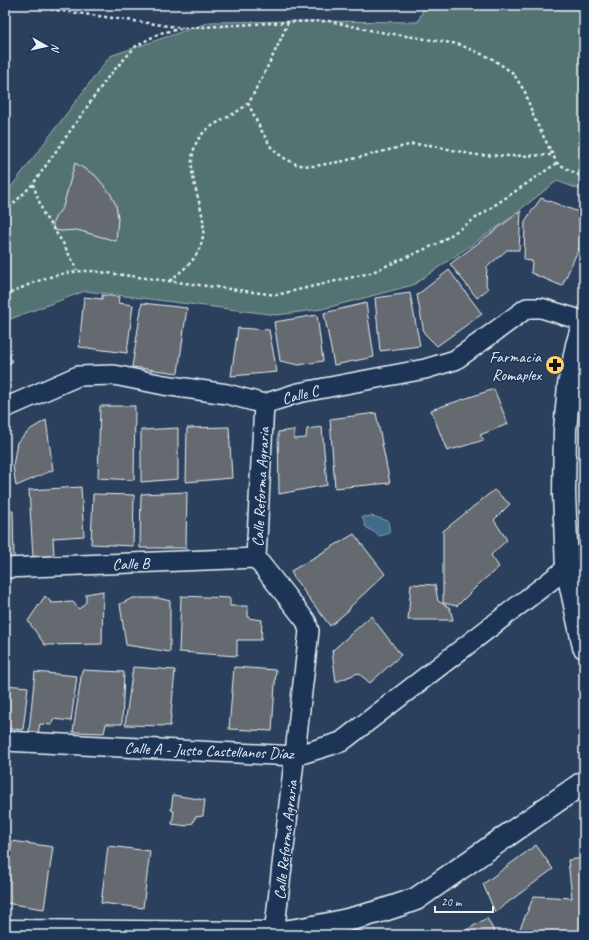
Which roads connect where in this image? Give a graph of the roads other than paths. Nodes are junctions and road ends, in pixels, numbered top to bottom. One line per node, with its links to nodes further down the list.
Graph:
1 (584, 321): 2 (street, Calle C); 6 (street)
2 (264, 404): 3 (street, Calle C); 4 (street, Calle Reforma Agraria)
3 (5, 408)
4 (256, 558): 5 (street, Calle B); 9 (street, Calle Reforma Agraria)
5 (5, 568)
6 (567, 568): 7 (street); 9 (street, Calle A - Justo Castellanos Díaz)
7 (584, 647)
8 (5, 741): 9 (street, Calle A - Justo Castellanos Díaz)
9 (295, 756): 12 (street, Calle Reforma Agraria)
10 (584, 782): 12 (street)
11 (5, 931): 12 (street)
12 (274, 934)

